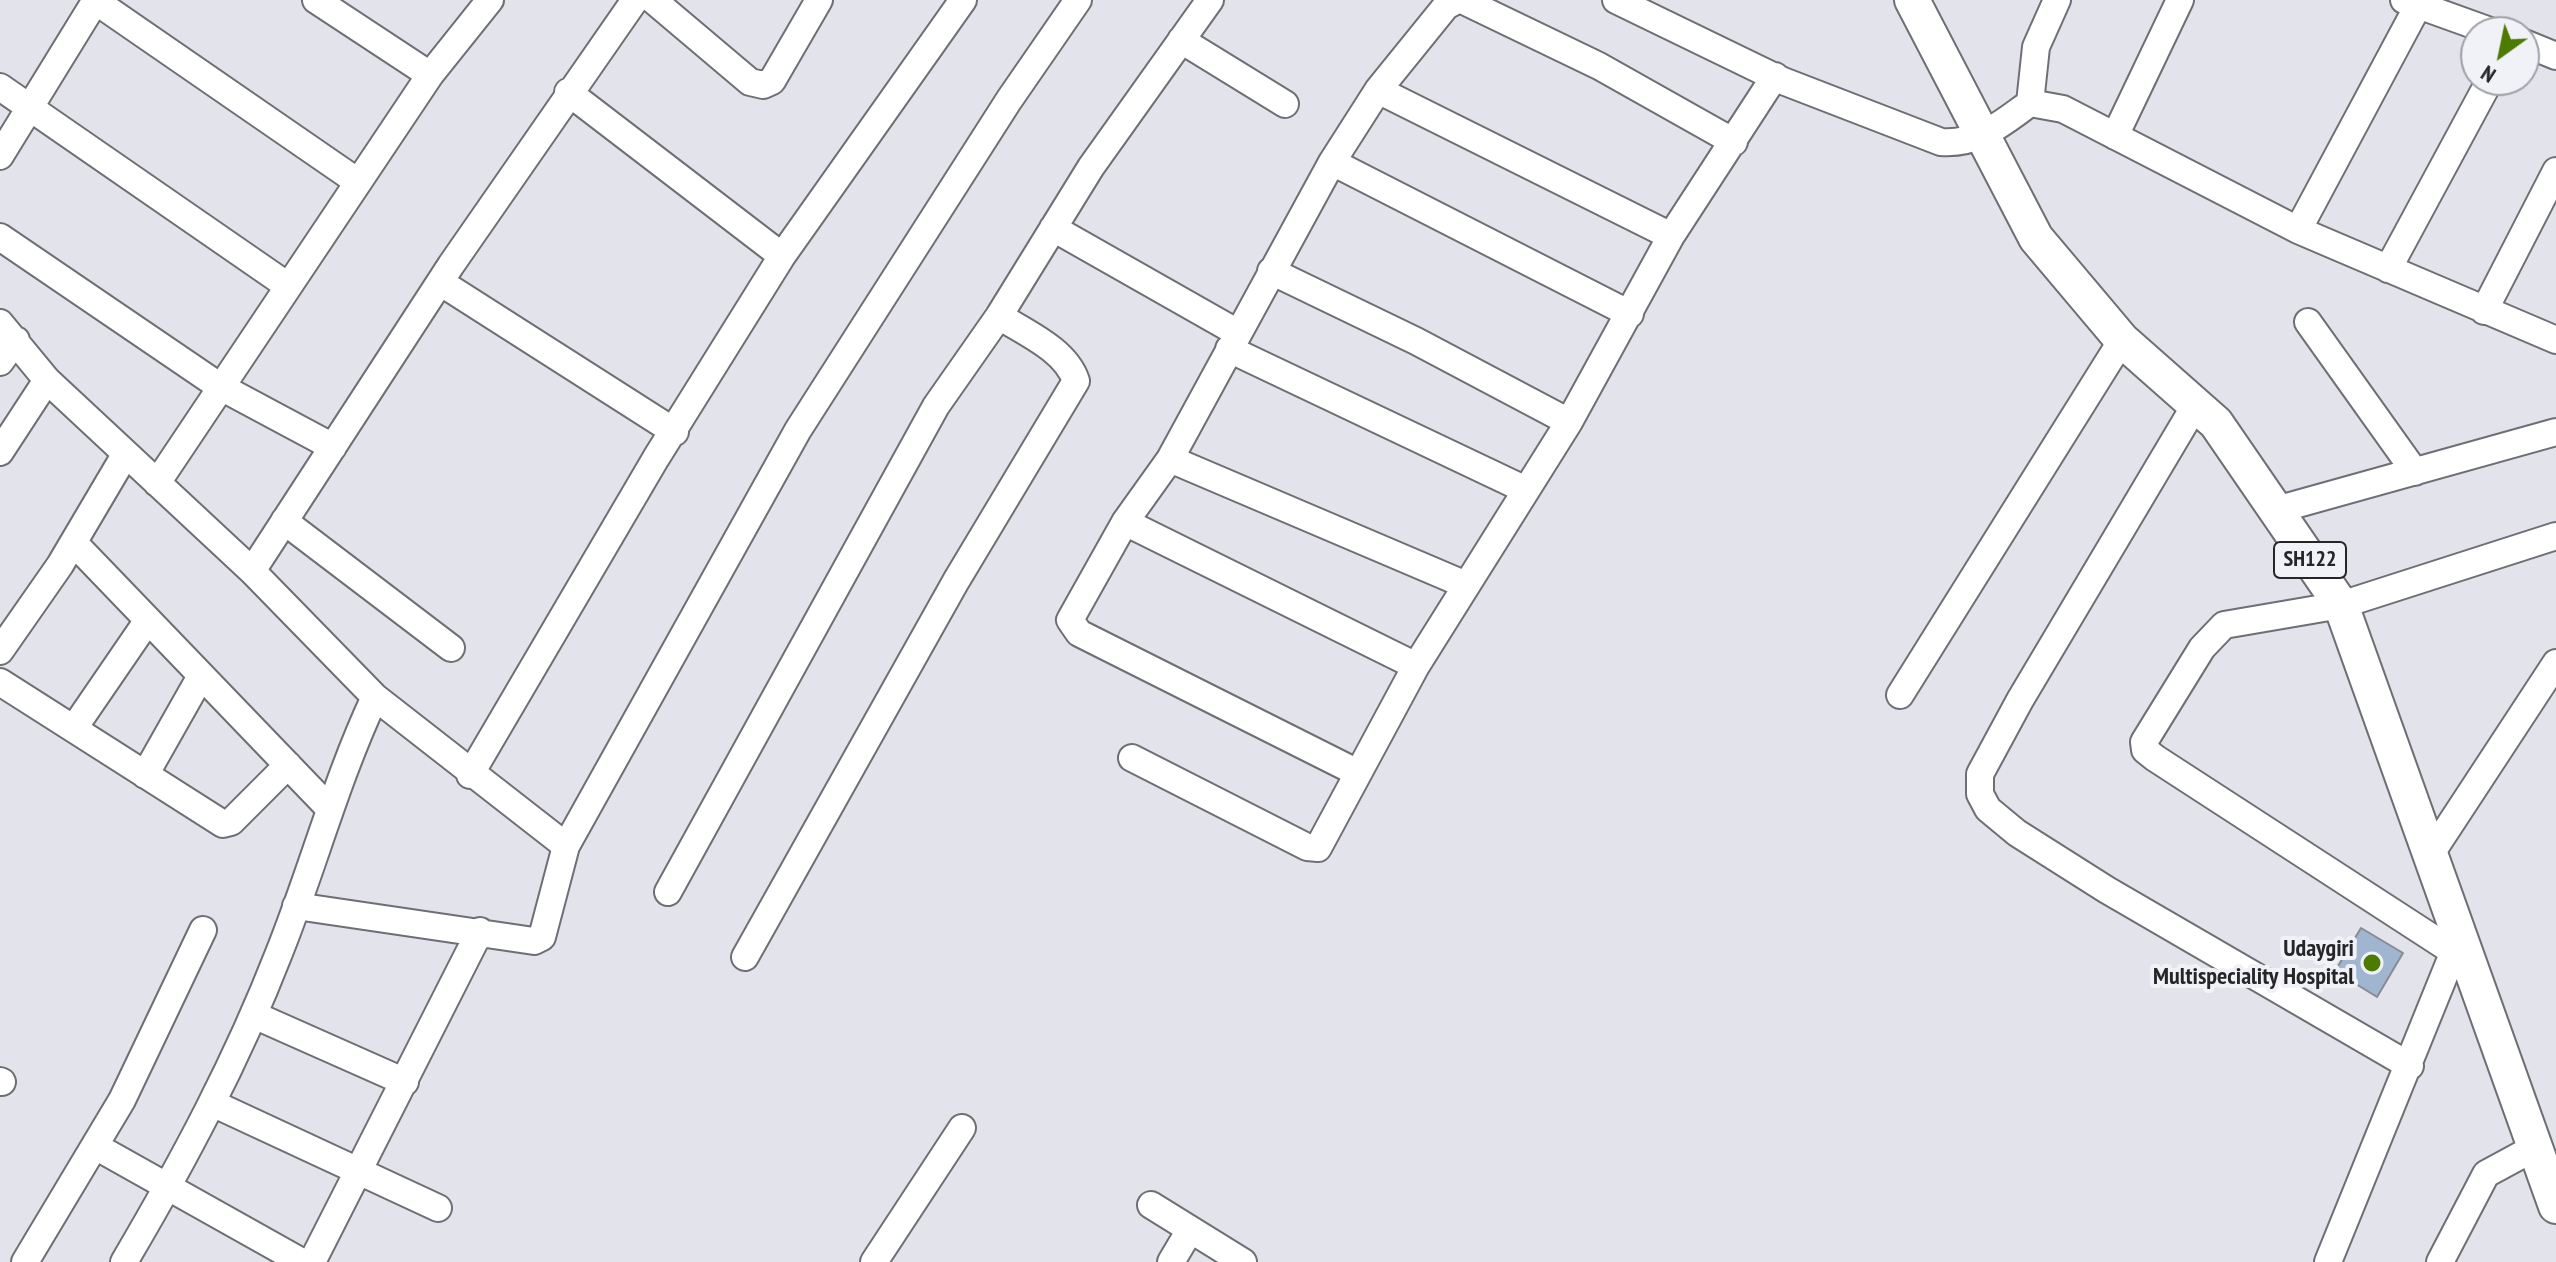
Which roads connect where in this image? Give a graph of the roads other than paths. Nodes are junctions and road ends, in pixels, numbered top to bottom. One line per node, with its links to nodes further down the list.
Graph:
1 (95, 0): 27 (street); 34 (street)
2 (316, 0): 19 (street)
3 (490, 0): 19 (street)
4 (635, 0): 23 (street)
5 (653, 0): 6 (street)
6 (819, 0)
7 (963, 0): 39 (street)
8 (1078, 0): 91 (street)
9 (1210, 0): 18 (street)
10 (1459, 0): 22 (street); 30 (street)
11 (1616, 0): 16 (street)
12 (1912, 0): 29 (main road, SH122)
13 (2057, 0): 25 (street)
14 (2180, 0): 28 (street)
15 (2414, 2): 17 (street); 36 (street)
16 (1655, 8): 20 (street)
17 (2460, 19)
18 (1181, 40): 26 (street); 35 (street)
19 (430, 75): 34 (street)
20 (1775, 76): 29 (street); 30 (street)
21 (0, 87): 27 (street)
22 (1378, 90): 32 (street); 37 (street)
23 (568, 92): 39 (street); 42 (street)
24 (2481, 96): 40 (street)
25 (2030, 103): 28 (street); 29 (street)
26 (1285, 104)
27 (29, 107): 31 (street); 43 (street)
28 (2115, 136): 36 (street)
29 (1983, 137): 49 (main road, SH122)
30 (1734, 142): 37 (street)
31 (0, 156)
32 (1332, 162): 41 (street); 45 (street)
33 (2556, 171): 44 (street)
34 (358, 182): 43 (street)
35 (1053, 228): 46 (street); 51 (street)
36 (2298, 230): 40 (street)
37 (1671, 236): 45 (street)
38 (0, 237): 54 (street)
39 (782, 256): 57 (street)
40 (2388, 269): 44 (street)
41 (1271, 271): 51 (street); 56 (street)
42 (440, 282): 57 (street); 59 (street)
43 (288, 286): 54 (street)
44 (2484, 311): 50 (street)
45 (1630, 314): 56 (street)
46 (999, 316): 92 (street); 97 (street)
47 (2308, 322): 63 (street)
48 (8, 331): 52 (street); 53 (street)
49 (2122, 340): 55 (main road, SH122); 81 (street)
50 (2556, 340)
51 (1234, 341): 62 (street); 65 (street)
52 (0, 362)
53 (47, 380): 60 (street); 61 (street)
54 (219, 386): 59 (street); 64 (street)
55 (2196, 404): 66 (main road, SH122); 99 (street)
56 (1569, 422): 65 (street)
57 (675, 432): 88 (street)
58 (2556, 432): 63 (street)
59 (333, 447): 67 (street)
60 (0, 452)
61 (125, 455): 64 (street); 70 (street)
62 (1170, 459): 68 (street); 72 (street)
63 (2415, 472): 66 (street)
64 (157, 483): 71 (street)
65 (1526, 490): 72 (street)
66 (2276, 510): 73 (main road, SH122)
67 (284, 521): 71 (street); 75 (street)
68 (1125, 522): 78 (street); 86 (street)
69 (2556, 536): 73 (street)
70 (74, 543): 74 (street); 76 (street)
71 (252, 571): 82 (street)
72 (1466, 585): 78 (street)
73 (2341, 605): 90 (main road, SH122); 96 (street)
74 (148, 620): 79 (street); 83 (street)
75 (451, 648)
76 (0, 651)
77 (2556, 663): 90 (street)
78 (1416, 666): 86 (street)
79 (201, 676): 85 (street); 87 (street)
80 (0, 682): 83 (street)
81 (1900, 695)
82 (375, 697): 88 (street); 89 (street)
83 (74, 728): 87 (street)
84 (1132, 758): 86 (street)
85 (288, 765): 87 (street); 89 (street)
86 (1358, 773)
87 (145, 775)
88 (470, 775): 91 (street)
89 (322, 831): 93 (street)
90 (2432, 852): 96 (main road, SH122)
91 (562, 863): 95 (street)
92 (668, 892)
93 (296, 906): 95 (street); 98 (street)
94 (203, 930): 103 (street)
95 (480, 931): 100 (street)
96 (2457, 944): 99 (street); 104 (main road, SH122)
97 (745, 957)
98 (254, 1015): 100 (street); 101 (street)
99 (2410, 1066): 119 (street)
100 (405, 1082): 105 (street)
101 (212, 1103): 105 (street); 106 (street)
102 (962, 1128): 116 (street)
103 (95, 1146): 106 (street); 112 (street)
104 (2534, 1148): 108 (main road, SH122); 120 (street)
105 (361, 1172): 109 (street); 115 (street)
106 (168, 1187): 111 (street); 113 (street)
107 (1151, 1205): 110 (street)
108 (2556, 1206)
109 (438, 1208)
110 (1190, 1230): 117 (street); 118 (street)
111 (269, 1254): 114 (street)
112 (25, 1262)
113 (124, 1262)
114 (302, 1262)
115 (312, 1262)
116 (874, 1262)
117 (1171, 1262)
118 (1243, 1262)
119 (2328, 1262)
120 (2440, 1262)

